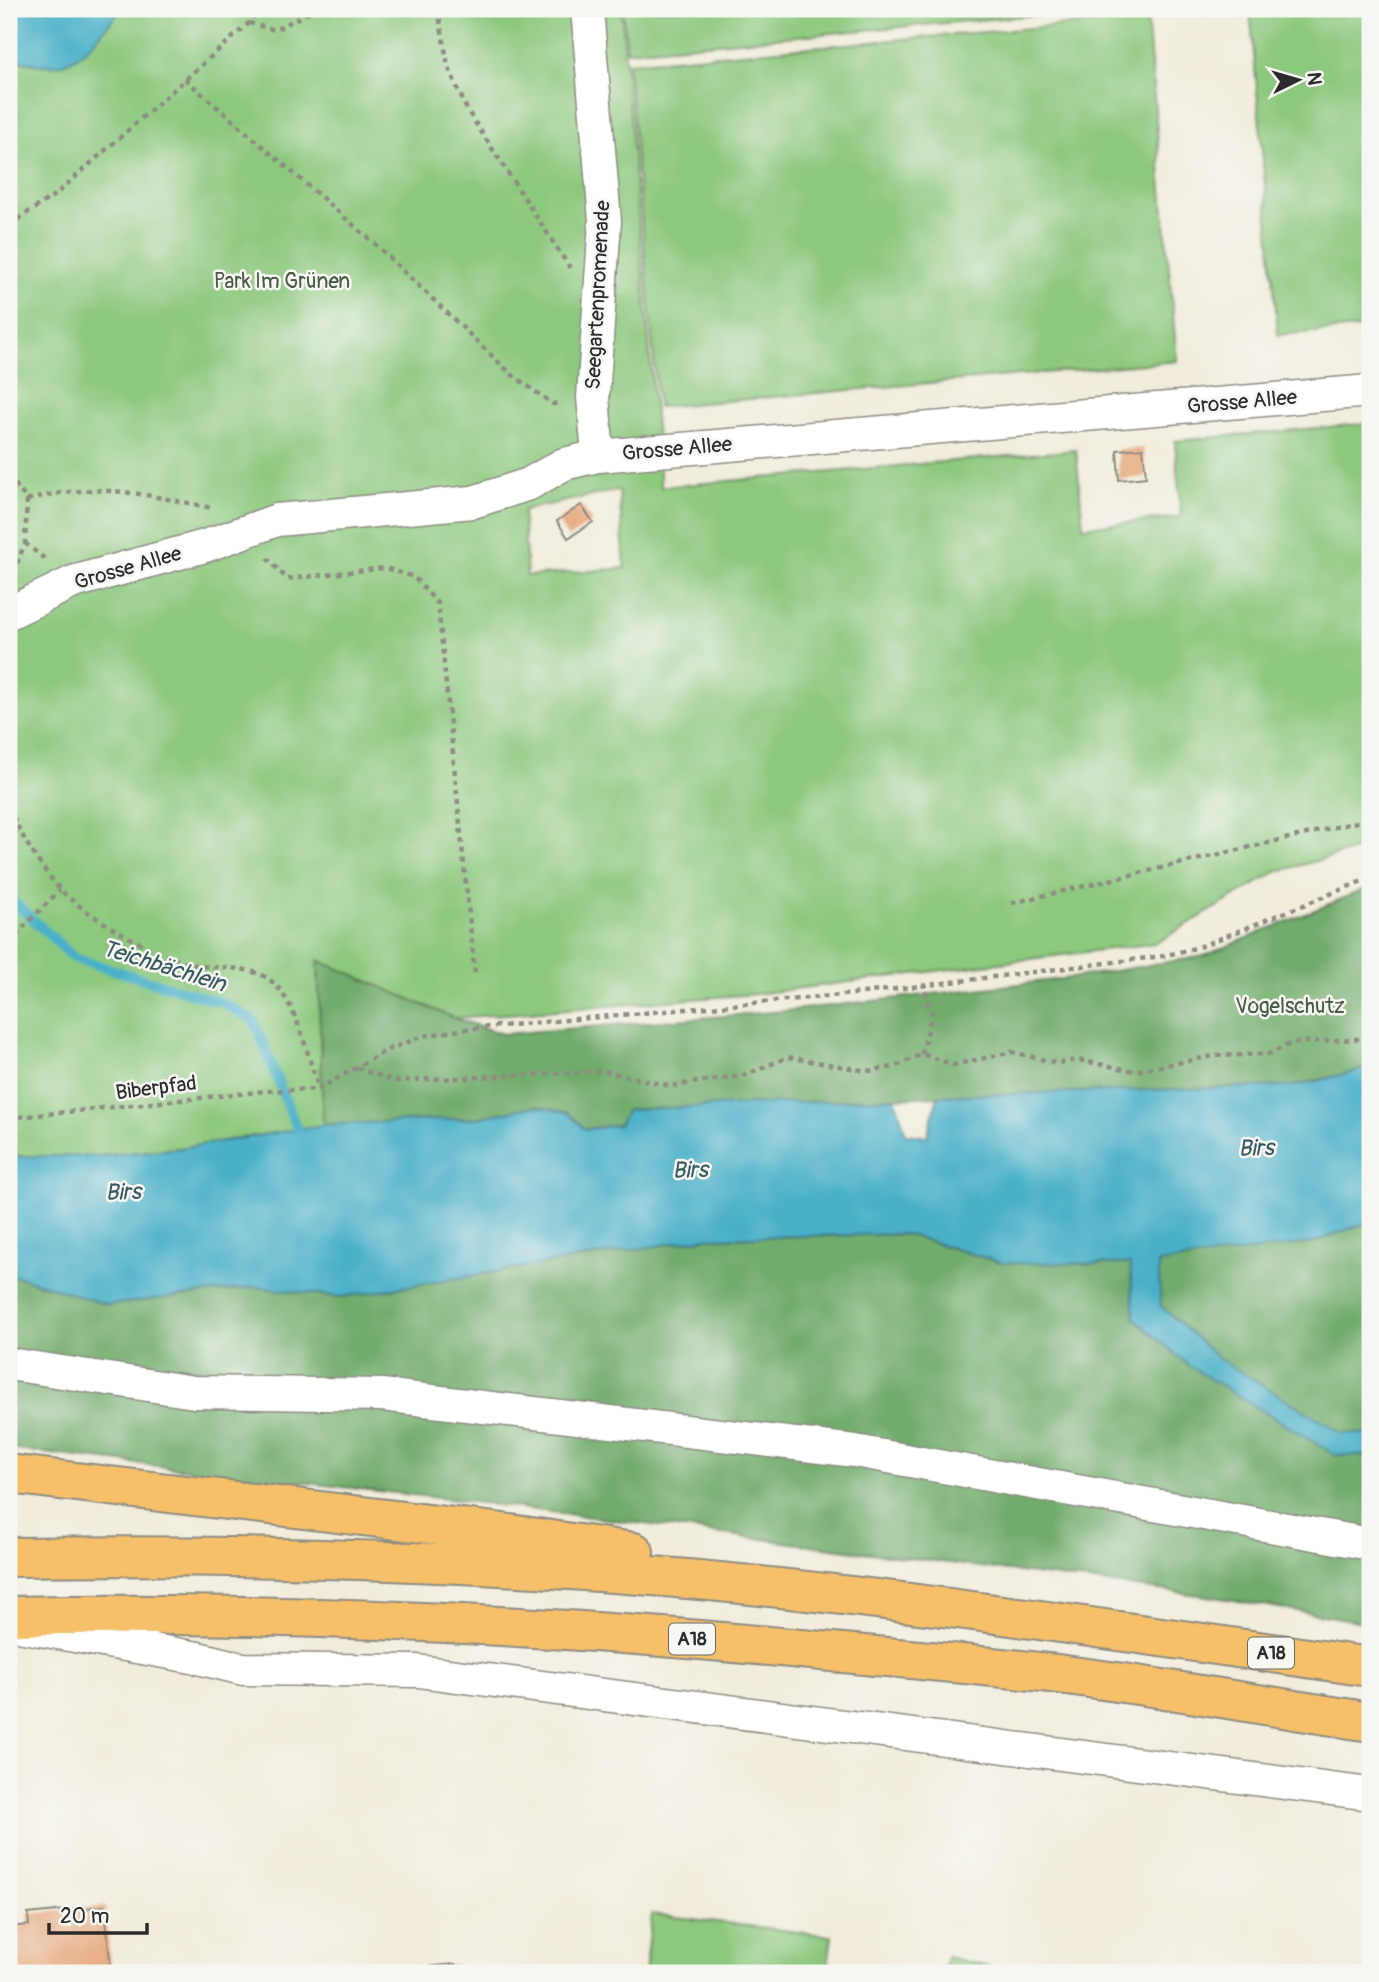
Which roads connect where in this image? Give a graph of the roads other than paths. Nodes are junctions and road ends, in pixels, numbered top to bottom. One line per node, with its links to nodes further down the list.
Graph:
1 (587, 9): 3 (lane, Seegartenpromenade)
2 (1370, 391): 3 (lane, Grosse Allee)
3 (598, 456): 4 (lane, Grosse Allee)
4 (9, 613)
5 (9, 1364): 7 (lane)
6 (9, 1474): 11 (highway)
7 (1370, 1544)
8 (9, 1557): 11 (highway, A18)
9 (9, 1616): 13 (highway, A18)
10 (9, 1625): 14 (lane)
11 (1172, 1639): 12 (highway, A18)
12 (1370, 1667)
13 (1370, 1722)
14 (1370, 1794)

